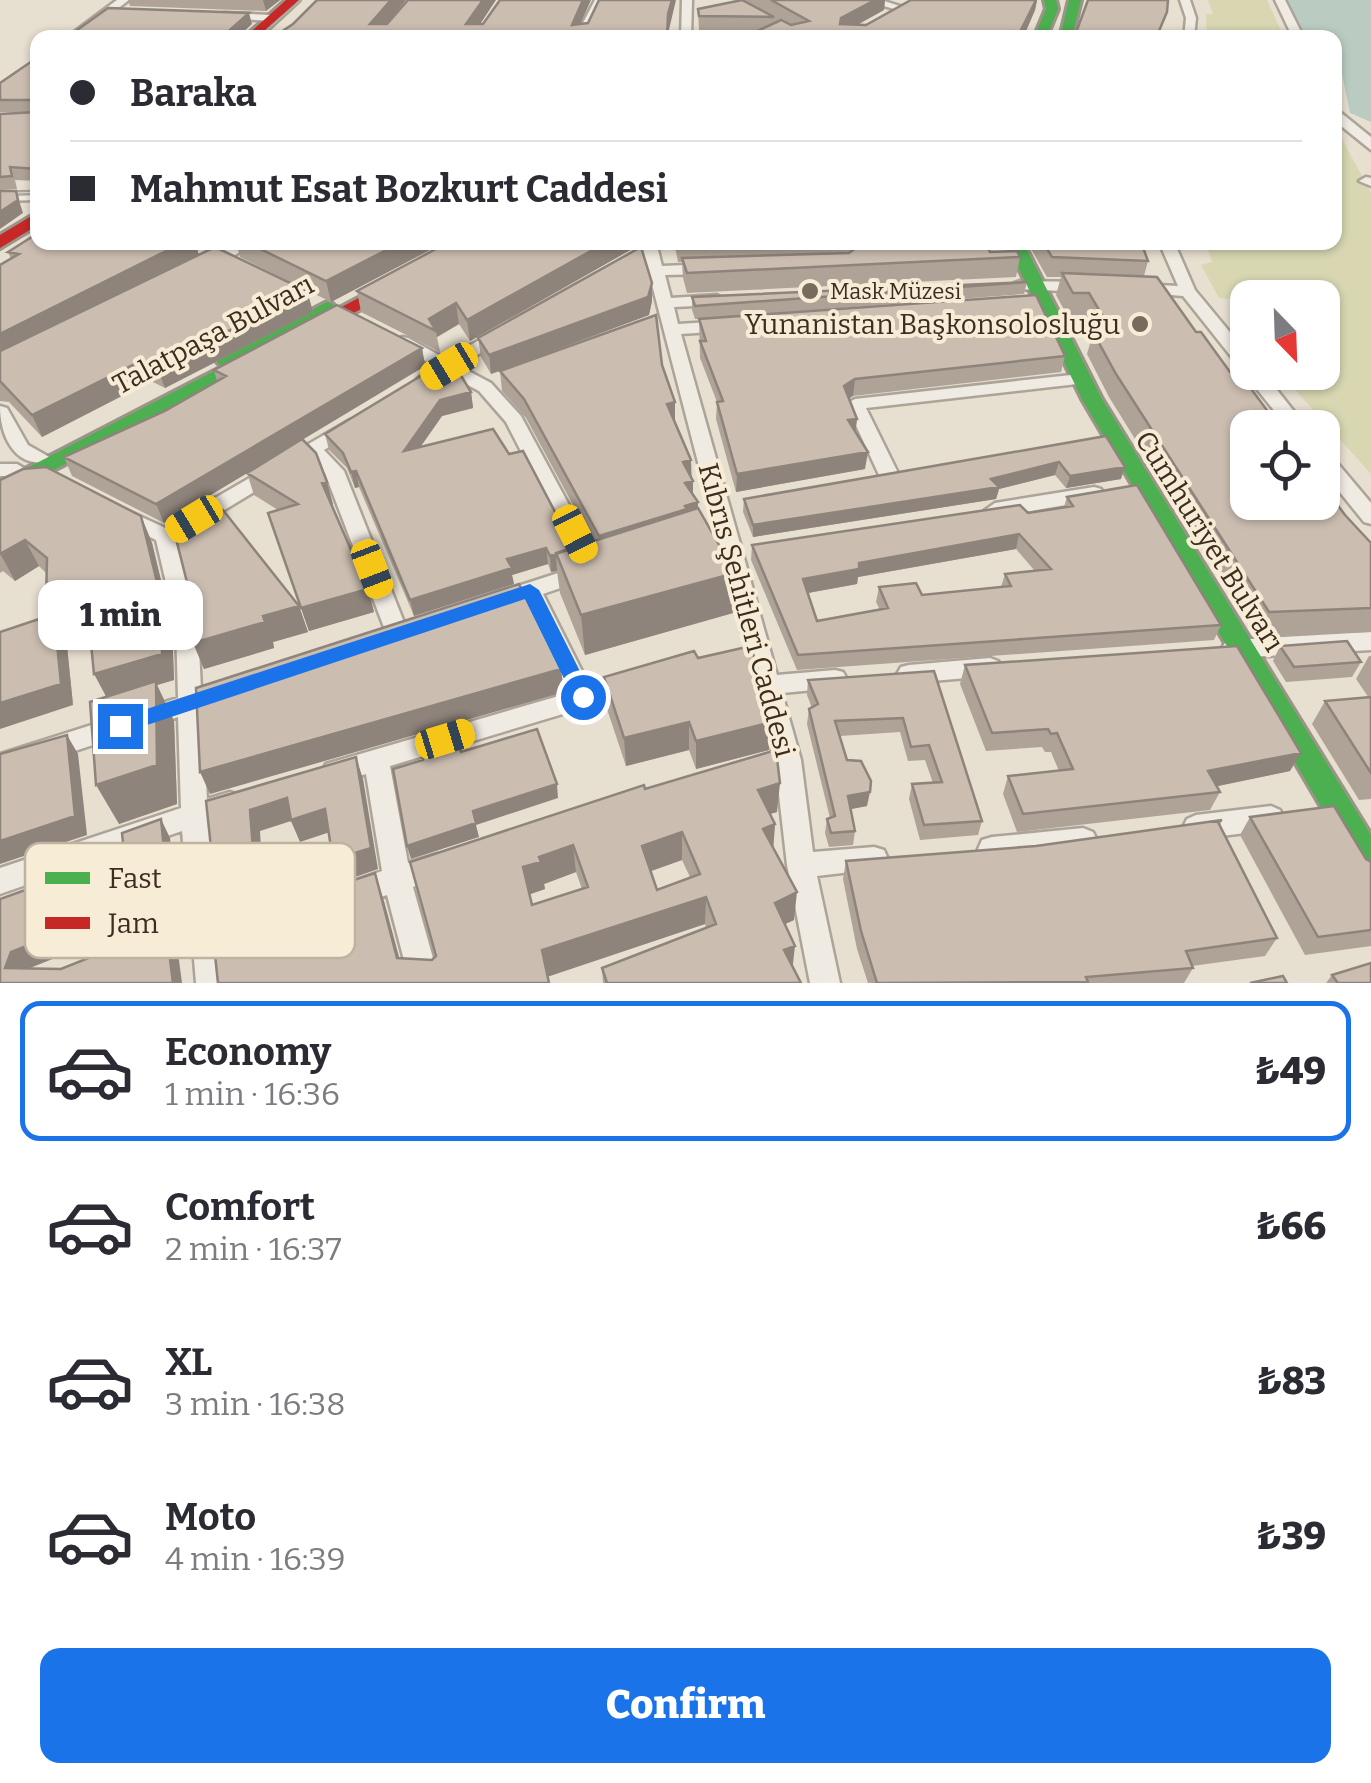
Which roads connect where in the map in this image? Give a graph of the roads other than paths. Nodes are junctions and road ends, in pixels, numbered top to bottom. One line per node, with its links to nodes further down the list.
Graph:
1 (600, 0): 15 (street)
2 (688, 0): 16 (street)
3 (869, 0): 8 (street)
4 (1050, 0): 17 (street)
5 (1075, 0): 18 (street)
6 (1185, 0): 19 (street)
7 (1280, 0): 20 (street)
8 (916, 4): 12 (street)
9 (125, 6): 14 (street)
10 (302, 6): 13 (street)
11 (218, 16): 13 (street)
12 (879, 24)
13 (278, 28)
14 (82, 30)
15 (584, 30)
16 (686, 30)
17 (1043, 30)
18 (1068, 30)
19 (1190, 30)
20 (1295, 30)
21 (1342, 121): 22 (street)
22 (1371, 146)
23 (30, 196): 24 (street)
24 (0, 198)
25 (30, 222): 26 (street)
26 (0, 243)
27 (30, 247): 33 (street)
28 (226, 250): 31 (street)
29 (1016, 250): 42 (street, Cumhuriyet Bulvarı)
30 (1170, 250): 41 (street)
31 (211, 255): 34 (street); 37 (street)
32 (645, 256): 36 (street); 45 (street, Kıbrıs Şehitleri Caddesi)
33 (0, 267)
34 (236, 267)
35 (414, 268): 44 (street, Talatpaşa Bulvarı)
36 (732, 268)
37 (186, 276)
38 (994, 287): 42 (street)
39 (1110, 288): 42 (street)
40 (1129, 289): 41 (street)
41 (1188, 291): 48 (street)
42 (1031, 297): 50 (street, Cumhuriyet Bulvarı)
43 (742, 299): 45 (street)
44 (343, 314): 49 (street); 57 (street, Talatpaşa Bulvarı)
45 (664, 318): 47 (street); 76 (street, Kıbrıs Şehitleri Caddesi)
46 (522, 321): 49 (street)
47 (753, 324)
48 (1230, 344)
49 (449, 366): 52 (street); 67 (street)
50 (1080, 379): 58 (street); 60 (street, Cumhuriyet Bulvarı)
51 (1267, 390): 53 (street)
52 (403, 393)
53 (1284, 410)
54 (0, 412): 57 (street)
55 (372, 412): 56 (street)
56 (312, 449): 66 (street); 69 (street)
57 (19, 470): 61 (street); 62 (street, Talatpaşa Bulvarı)
58 (890, 477)
59 (1340, 479): 65 (street)
60 (1141, 487): 64 (street); 71 (street, Cumhuriyet Bulvarı)
61 (72, 488)
62 (0, 491)
63 (102, 504): 66 (street)
64 (965, 515)
65 (1371, 516)
66 (164, 536): 78 (street)
67 (530, 590): 68 (street); 77 (street)
68 (473, 610)
69 (398, 635)
70 (1371, 641): 71 (street)
71 (1244, 648): 72 (street); 85 (street, Cumhuriyet Bulvarı)
72 (1206, 650)
73 (1016, 665): 76 (street)
74 (654, 678): 77 (street)
75 (248, 684): 78 (street)
76 (768, 685): 80 (street, Kıbrıs Şehitleri Caddesi)
77 (583, 697): 79 (street)
78 (191, 703): 81 (street); 86 (street)
79 (376, 760): 83 (street); 98 (street)
80 (788, 760): 82 (street); 95 (street, Kıbrıs Şehitleri Caddesi)
81 (0, 765)
82 (752, 770)
83 (304, 782)
84 (249, 798): 86 (street)
85 (1318, 813): 87 (street); 94 (street, Cumhuriyet Bulvarı)
86 (194, 814): 89 (street); 90 (street)
87 (1161, 831)
88 (1102, 838): 91 (street)
89 (109, 843)
90 (197, 843)
91 (968, 851)
92 (472, 855): 98 (street)
93 (894, 858): 95 (street)
94 (1371, 863)
95 (801, 865): 103 (street, Kıbrıs Şehitleri Caddesi)
96 (25, 871): 97 (street)
97 (0, 880)
98 (397, 880): 99 (street); 102 (street)
99 (355, 893)
100 (208, 958): 101 (street)
101 (211, 983)
102 (424, 983)
103 (825, 983)

